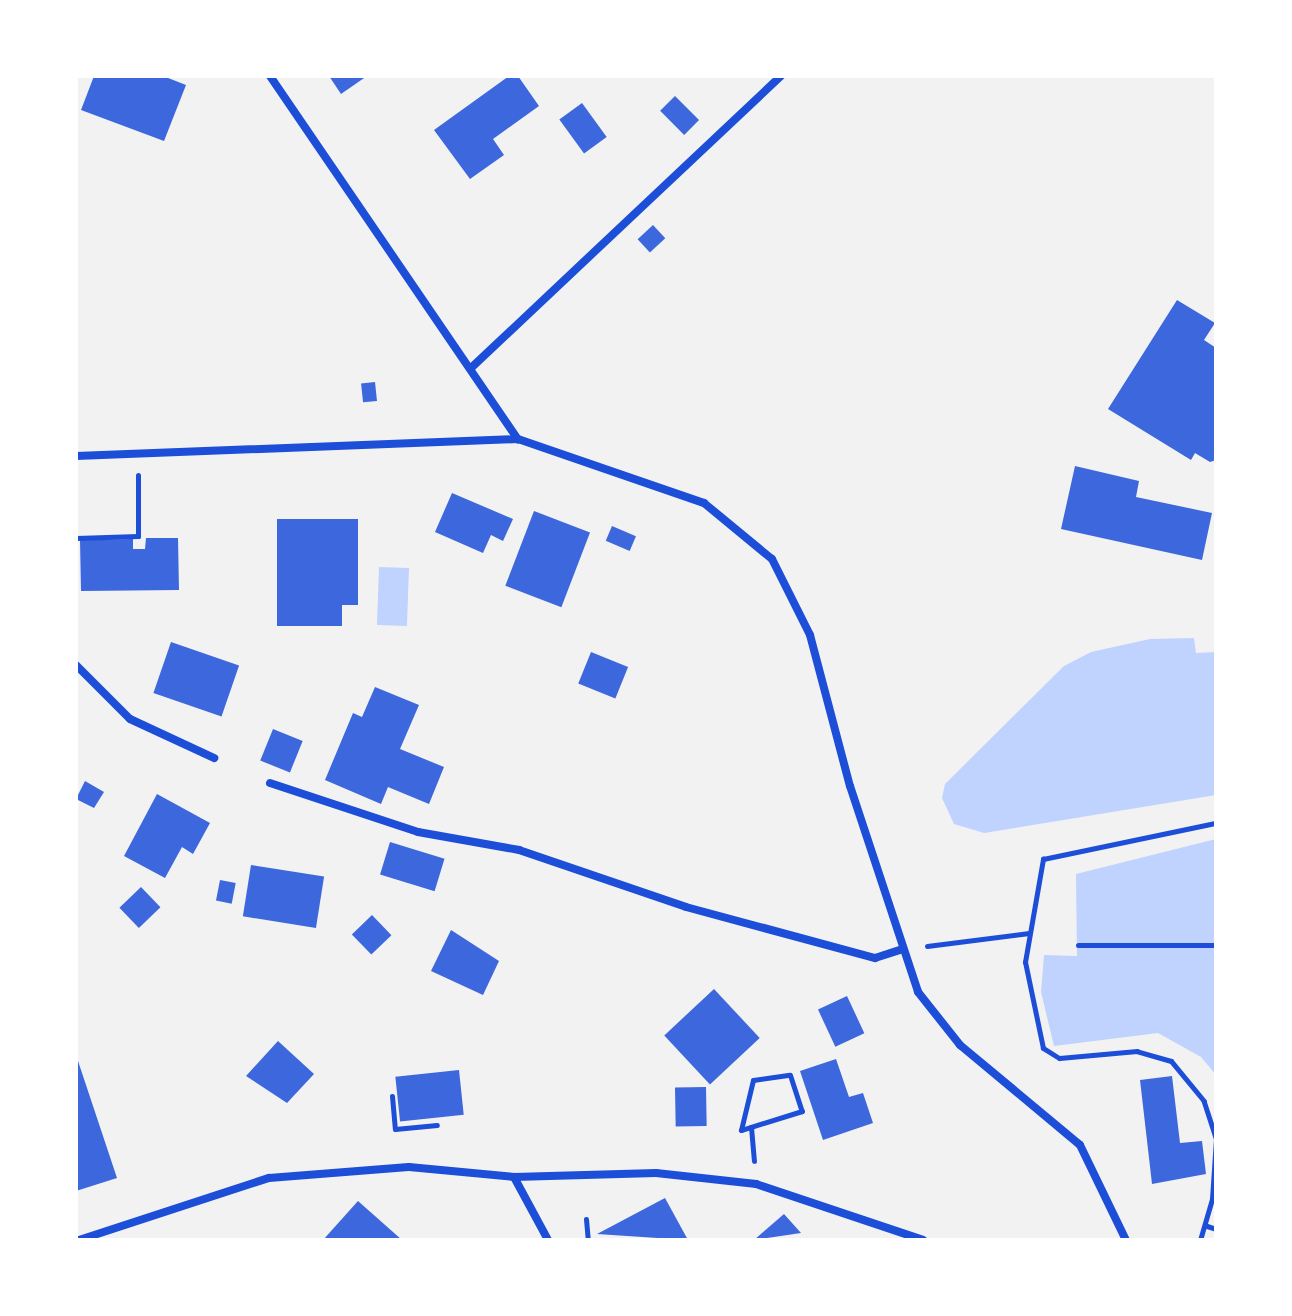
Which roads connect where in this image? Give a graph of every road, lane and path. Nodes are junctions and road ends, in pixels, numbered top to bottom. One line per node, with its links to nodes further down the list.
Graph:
1 (270, 76): 3 (street)
2 (781, 76): 3 (street)
3 (471, 368): 4 (street)
4 (518, 439): 5 (street); 15 (street)
5 (138, 454): 6 (street); 7 (path)
6 (76, 456)
7 (76, 538)
8 (76, 665): 9 (street)
9 (214, 758)
10 (270, 783): 15 (street)
11 (1216, 823): 12 (path)
12 (1029, 933): 15 (path); 18 (path)
13 (1078, 945): 14 (path)
14 (1216, 945)
15 (902, 949): 30 (street)
16 (392, 1096): 19 (path)
17 (1216, 1113): 18 (path)
18 (1208, 1114): 31 (path)
19 (437, 1125)
20 (751, 1127): 20 (path); 22 (path)
21 (514, 1177): 22 (street); 26 (street); 27 (street)
22 (756, 1184): 29 (street)
23 (586, 1219): 28 (path)
24 (1207, 1226): 25 (path)
25 (1216, 1229)
26 (79, 1240)
27 (548, 1240)
28 (588, 1240)
29 (923, 1240)
30 (1126, 1240)
31 (1200, 1240)

